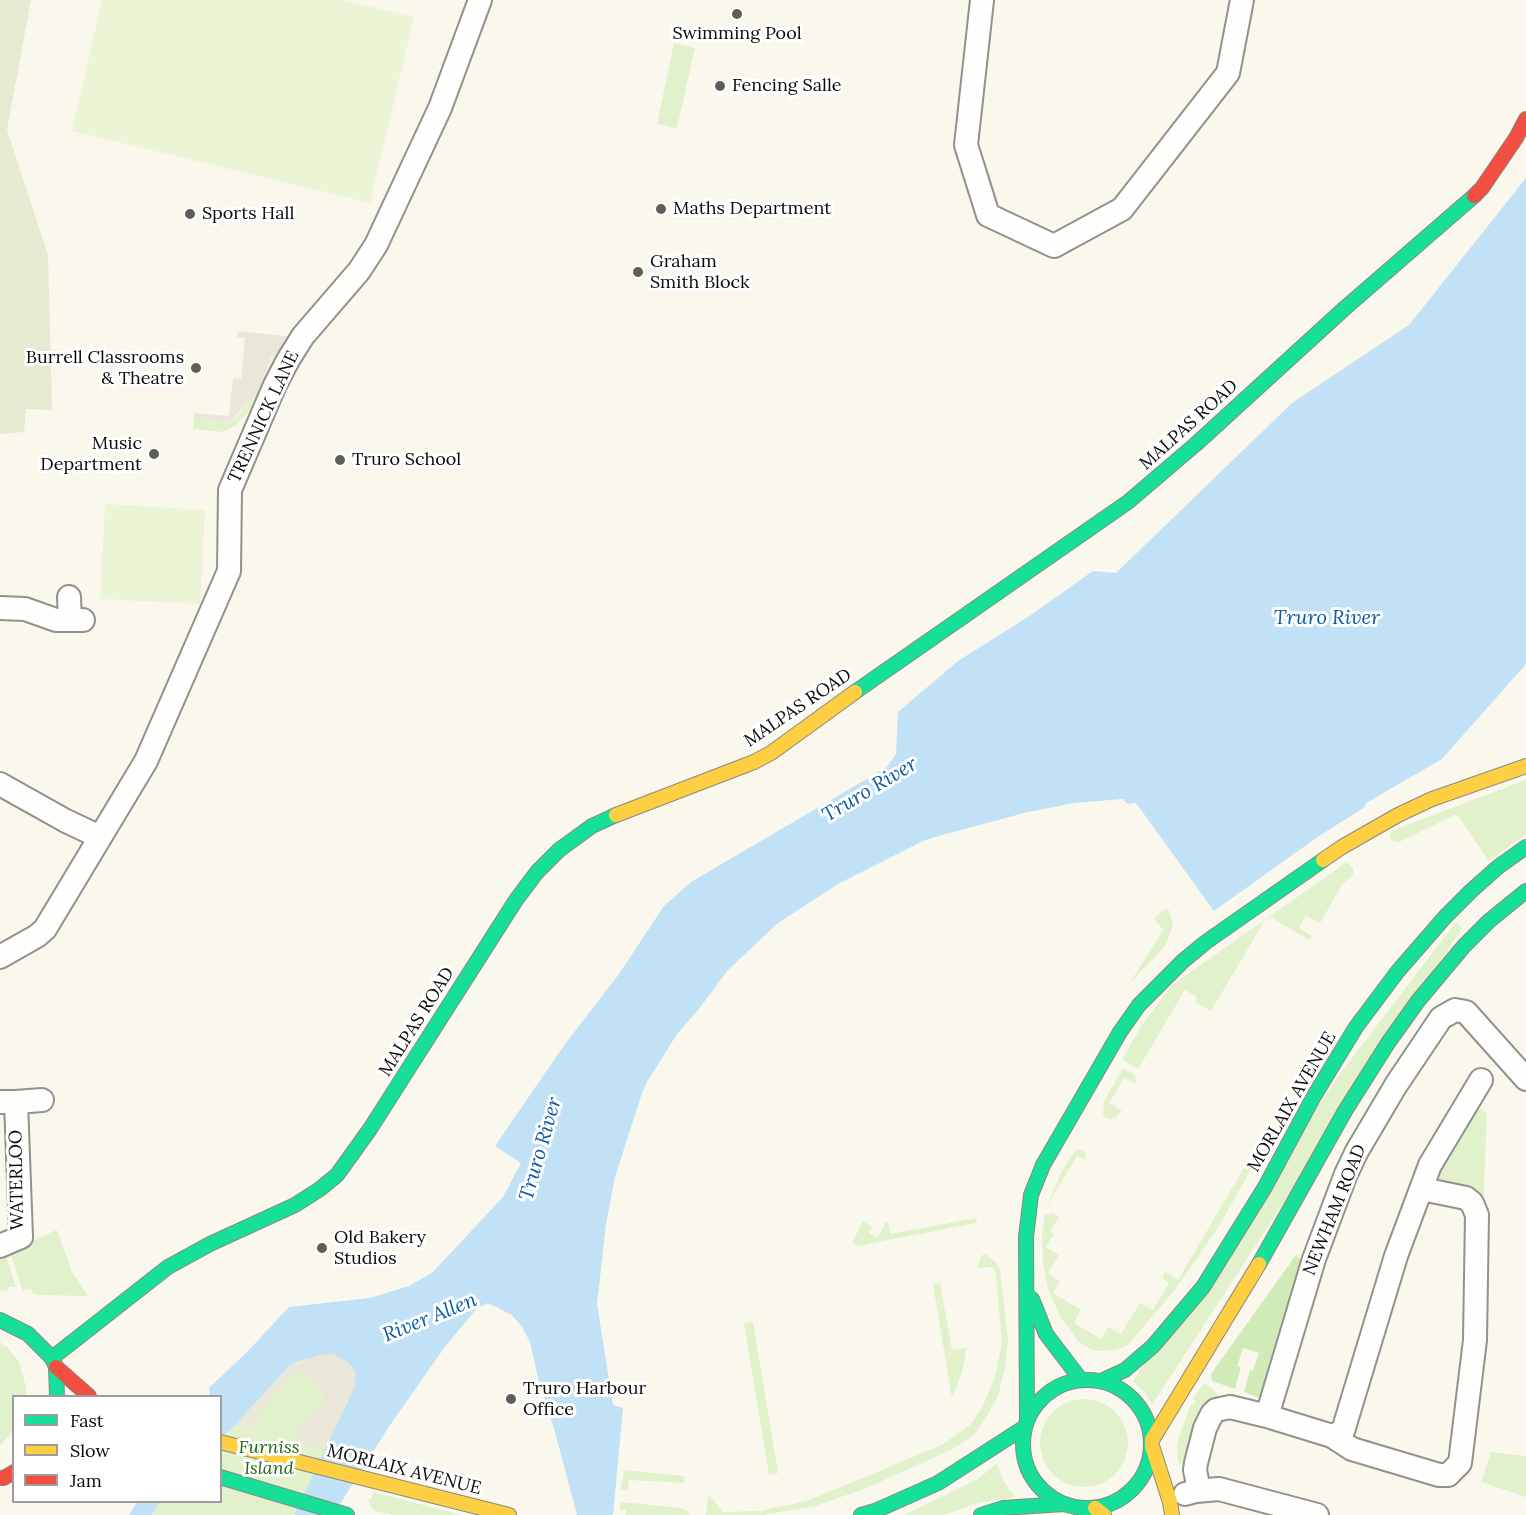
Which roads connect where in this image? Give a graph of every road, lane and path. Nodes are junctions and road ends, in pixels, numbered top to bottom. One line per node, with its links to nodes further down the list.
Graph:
1 (480, 0): 9 (street, TRENNICK LANE)
2 (982, 0): 3 (street)
3 (1242, 0)
4 (1526, 119): 21 (main road, MALPAS ROAD)
5 (69, 597): 6 (street)
6 (0, 608)
7 (1526, 766): 19 (main road)
8 (0, 784): 9 (street)
9 (100, 837): 12 (street, TRENNICK LANE)
10 (1526, 848): 23 (main road, MORLAIX AVENUE)
11 (1526, 891): 30 (main road)
12 (0, 957)
13 (1526, 1079): 26 (street, NEWHAM ROAD)
14 (1481, 1080): 17 (street)
15 (42, 1100): 16 (street, WATERLOO)
16 (8, 1102): 18 (street, WATERLOO)
17 (1422, 1189): 28 (street); 28 (street)
18 (0, 1246)
19 (1028, 1286): 22 (main road); 27 (main road)
20 (0, 1320): 21 (main road)
21 (54, 1363): 24 (main road); 25 (main road)
22 (1081, 1380): 23 (main road); 27 (main road)
23 (1101, 1381): 30 (main road)
24 (57, 1395)
25 (88, 1395)
26 (1267, 1416): 28 (street); 32 (street)
27 (1026, 1424): 33 (main road); 38 (main road)
28 (1332, 1436)
29 (222, 1443): 37 (main road, MORLAIX AVENUE)
30 (1152, 1443): 34 (main road); 35 (main road)
31 (222, 1478): 36 (main road)
32 (1198, 1490): 34 (street); 40 (street)
33 (1064, 1504): 35 (main road); 39 (main road)
34 (1166, 1509)
35 (1099, 1512)
36 (346, 1515)
37 (509, 1515)
38 (861, 1515)
39 (981, 1515)
40 (1317, 1515)

